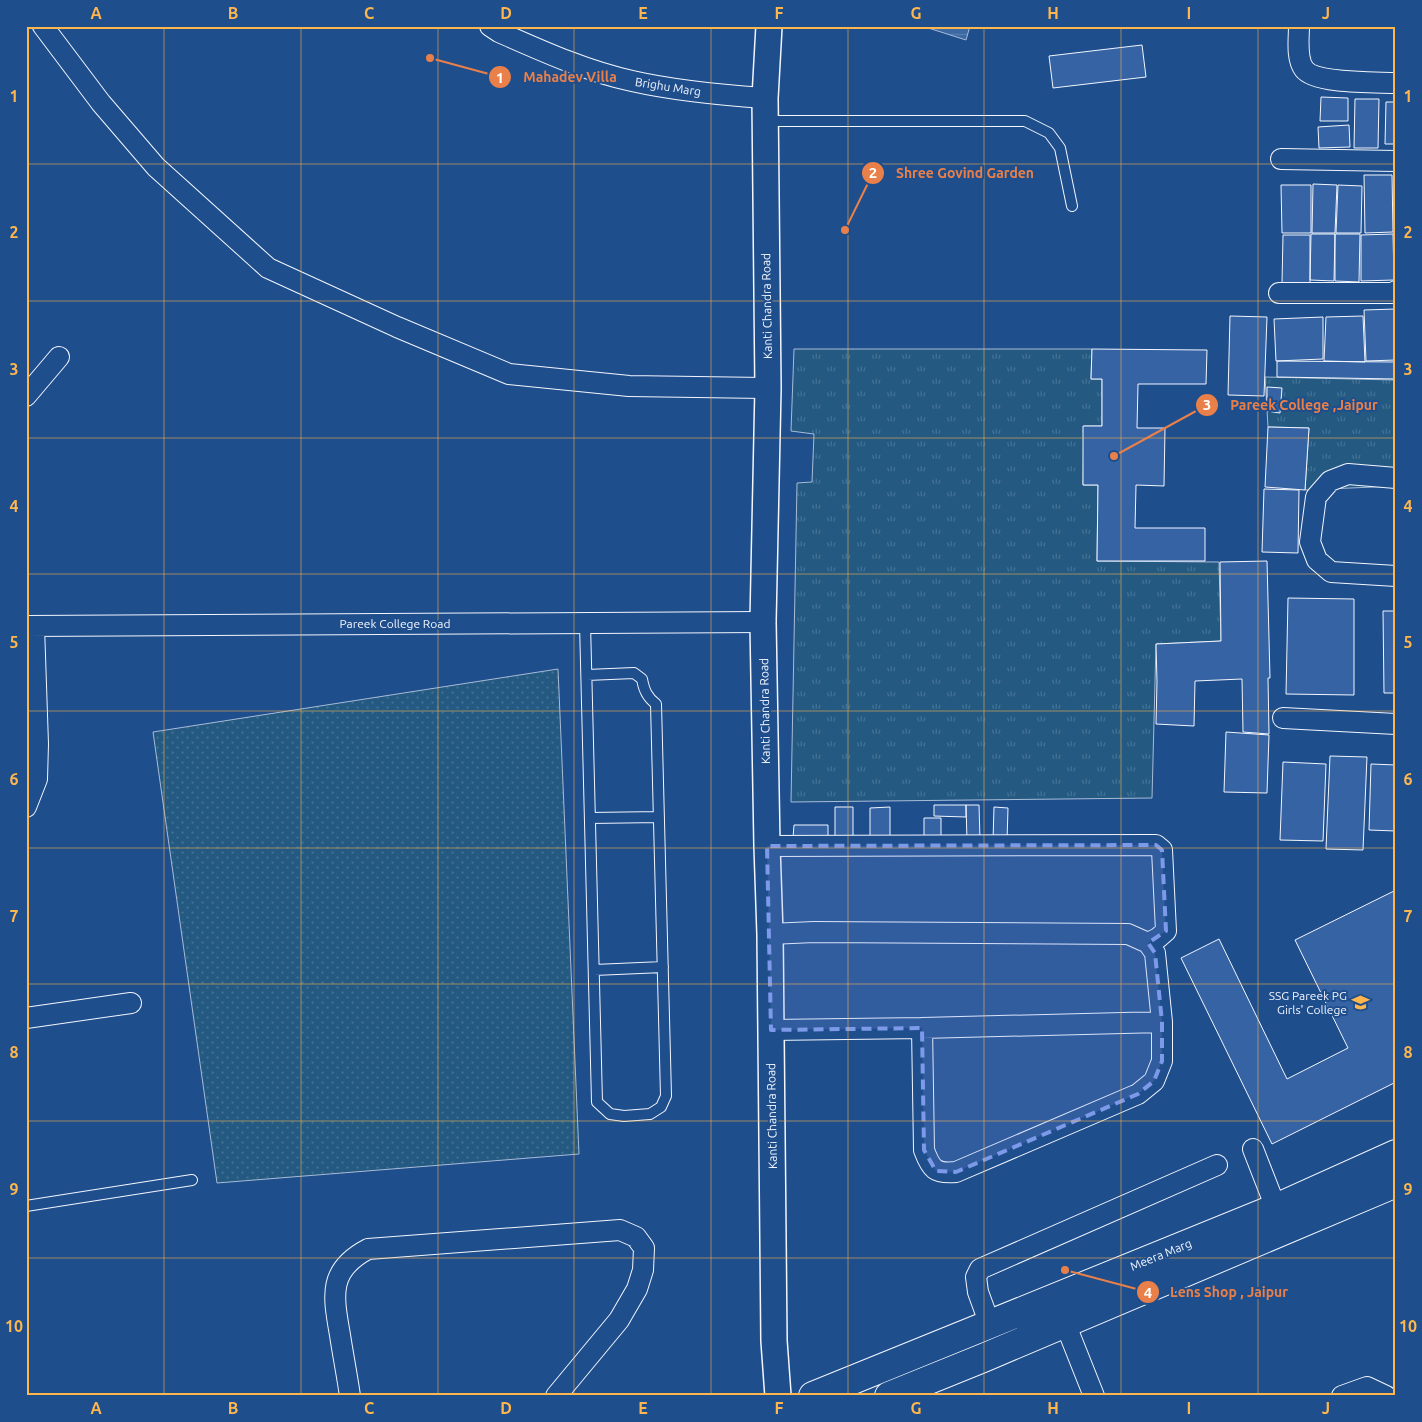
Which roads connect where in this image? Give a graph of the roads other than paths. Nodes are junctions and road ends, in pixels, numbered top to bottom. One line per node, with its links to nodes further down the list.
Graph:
1 (44, 26): 13 (street)
2 (490, 26): 6 (street, Brighu Marg)
3 (769, 26): 6 (street, Kanti Chandra Road)
4 (1299, 26): 5 (street)
5 (1396, 83)
6 (765, 110): 9 (lane); 13 (street, Kanti Chandra Road)
7 (1281, 159): 8 (street)
8 (1396, 161)
9 (1072, 206)
10 (1396, 291): 11 (street)
11 (1279, 293)
12 (59, 357): 14 (street)
13 (768, 388): 17 (street, Kanti Chandra Road)
14 (26, 396)
15 (1396, 478): 16 (street)
16 (1396, 576)
17 (764, 622): 18 (street, Pareek College Road); 26 (street, Kanti Chandra Road)
18 (585, 623): 19 (street, Pareek College Road); 20 (lane)
19 (30, 626): 23 (street)
20 (587, 675): 24 (lane); 25 (lane)
21 (1283, 718): 22 (street)
22 (1396, 724)
23 (26, 807)
24 (659, 817): 25 (lane); 29 (lane)
25 (590, 818): 30 (lane)
26 (767, 846): 27 (street, Kanti Chandra Road); 28 (street)
27 (770, 934): 28 (street); 35 (street, Kanti Chandra Road)
28 (1148, 943): 33 (street)
29 (663, 967): 30 (lane); 30 (lane)
30 (594, 970)
31 (131, 1003): 32 (street)
32 (26, 1018)
33 (1162, 1022): 34 (street); 34 (street)
34 (922, 1028): 35 (street)
35 (771, 1030): 47 (street, Kanti Chandra Road)
36 (1253, 1149): 42 (street)
37 (1396, 1154): 42 (main road, Meera Marg)
38 (1218, 1165): 44 (street)
39 (192, 1180): 41 (lane)
40 (1396, 1183): 43 (main road, Meera Marg)
41 (26, 1206)
42 (1276, 1208): 44 (main road, Meera Marg)
43 (1065, 1323): 49 (main road, Meera Marg); 50 (street)
44 (990, 1325): 48 (main road, Meera Marg)
45 (350, 1396): 46 (street)
46 (556, 1396)
47 (778, 1396)
48 (813, 1396)
49 (889, 1396)
50 (1094, 1396)
51 (1342, 1396): 52 (street)
52 (1386, 1396)

